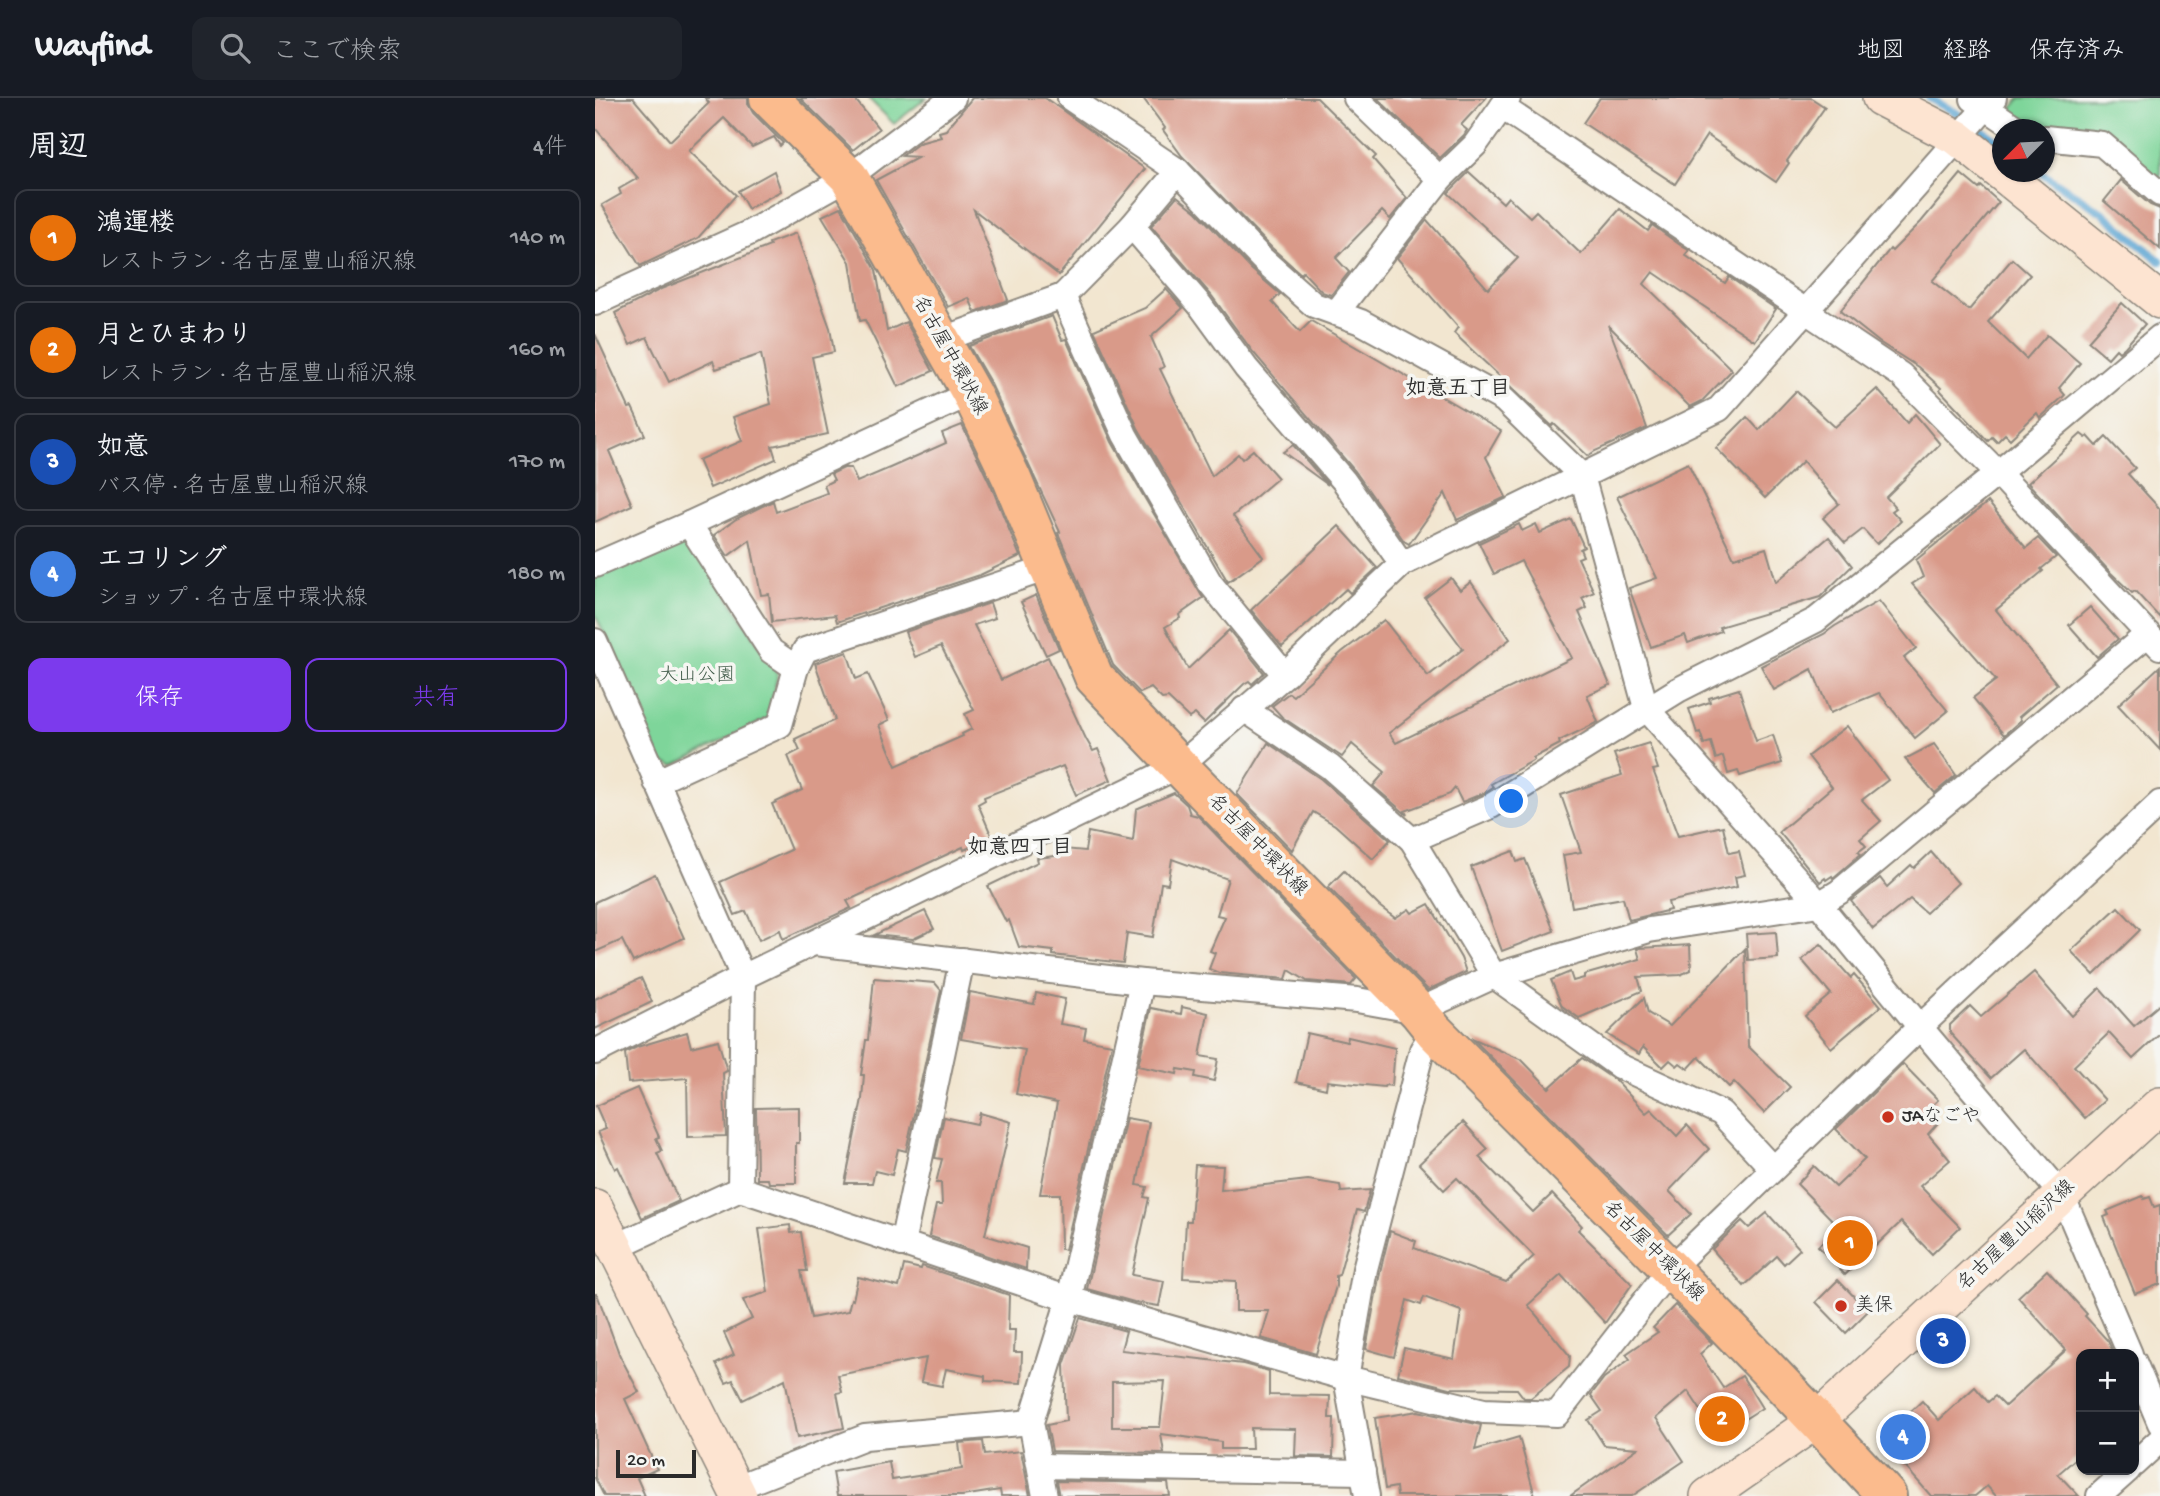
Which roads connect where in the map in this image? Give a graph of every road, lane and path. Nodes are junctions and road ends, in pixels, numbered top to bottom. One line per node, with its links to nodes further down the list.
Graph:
1 (769, 98): 10 (main road, 名古屋中環状線)
2 (953, 98): 10 (street)
3 (1070, 98): 9 (street)
4 (1356, 98): 11 (street)
5 (1880, 98): 7 (street)
6 (1505, 103): 11 (street); 17 (street)
7 (1976, 114): 15 (street); 17 (street)
8 (2055, 139): 12 (street)
9 (1178, 171): 13 (street); 18 (street)
10 (849, 177): 16 (street); 20 (main road, 名古屋中環状線)
11 (1440, 179): 18 (street)
12 (2160, 194)
13 (1132, 226): 14 (street); 25 (street)
14 (1063, 296): 20 (street); 31 (street)
15 (2160, 301)
16 (595, 303)
17 (1805, 310): 22 (street); 23 (street)
18 (1336, 313): 23 (street)
19 (2160, 337): 22 (street)
20 (941, 340): 21 (main road, 名古屋中環状線)
21 (971, 393): 24 (street); 27 (main road, 名古屋中環状線)
22 (1998, 472): 28 (street); 32 (street)
23 (1582, 476): 25 (street); 32 (street)
24 (689, 524): 26 (street); 30 (street)
25 (1402, 564): 31 (street)
26 (595, 565)
27 (1048, 568): 30 (street); 34 (main road, 名古屋中環状線)
28 (2154, 640): 38 (street)
29 (595, 641): 35 (street)
30 (796, 668): 35 (street)
31 (1285, 675): 33 (street)
32 (1646, 708): 37 (street); 38 (street)
33 (1244, 709): 34 (street); 37 (street)
34 (1179, 766): 39 (street); 44 (main road, 名古屋中環状線)
35 (656, 782): 42 (street)
36 (2160, 803): 45 (street)
37 (1412, 839): 41 (street)
38 (1819, 904): 41 (street); 45 (street)
39 (815, 943): 40 (street); 42 (street)
40 (962, 960): 43 (street); 52 (street)
41 (1494, 976): 44 (street); 48 (street)
42 (743, 977): 46 (street); 49 (street)
43 (1142, 982): 44 (street); 55 (street)
44 (1426, 1021): 54 (main road, 名古屋中環状線); 58 (street)
45 (1920, 1027): 48 (street); 50 (street)
46 (595, 1052)
47 (2160, 1105): 50 (street, 名古屋豊山稲沢線)
48 (1772, 1168): 54 (street)
49 (740, 1189): 52 (street); 53 (street)
50 (2062, 1195): 56 (street); 59 (street, 名古屋豊山稲沢線)
51 (595, 1207): 53 (street)
52 (902, 1244): 55 (street)
53 (615, 1247): 67 (street)
54 (1670, 1269): 58 (street); 59 (main road, 名古屋中環状線)
55 (1069, 1299): 58 (street); 60 (street)
56 (2128, 1349)
57 (2139, 1374): 61 (street)
58 (1346, 1378): 66 (street)
59 (1817, 1420): 69 (street, 名古屋豊山稲沢線); 70 (main road, 名古屋中環状線)
60 (1031, 1422): 64 (street); 67 (street)
61 (2160, 1423)
62 (2160, 1440): 63 (street)
63 (2139, 1459)
64 (1040, 1466): 66 (street); 68 (street)
65 (2122, 1475): 71 (street)
66 (1365, 1484)
67 (737, 1492)
68 (1045, 1496)
69 (1708, 1496)
70 (1887, 1496)
71 (2099, 1496)

